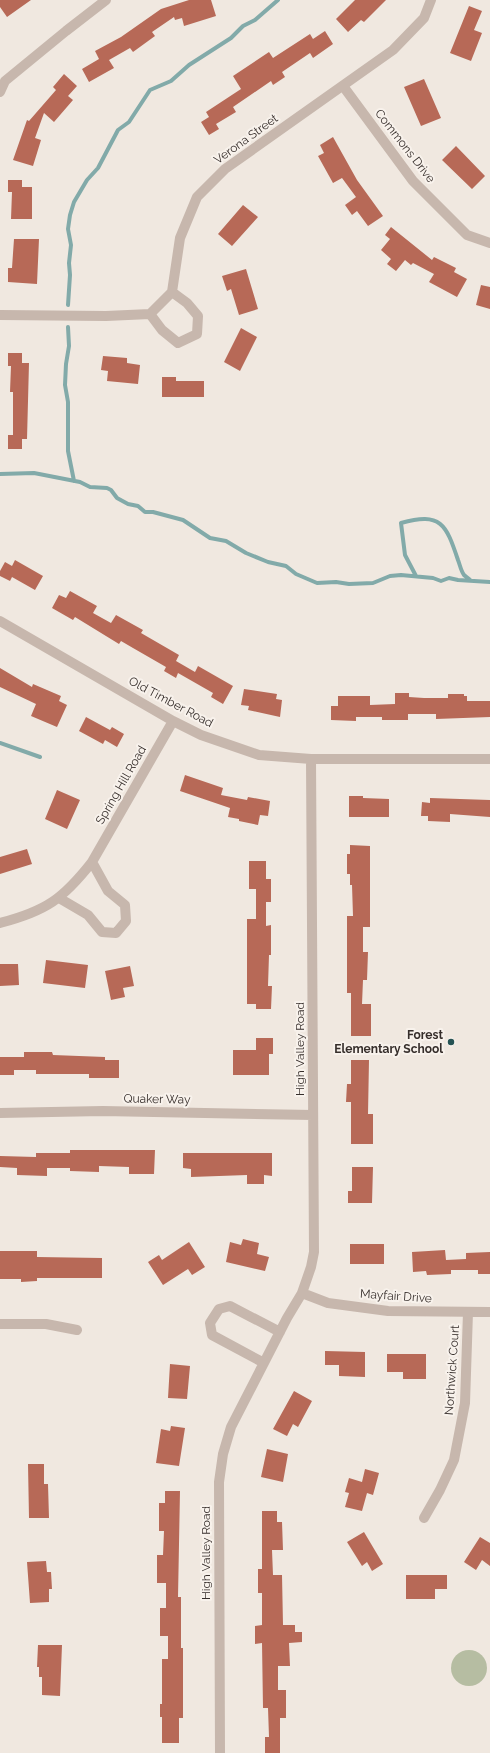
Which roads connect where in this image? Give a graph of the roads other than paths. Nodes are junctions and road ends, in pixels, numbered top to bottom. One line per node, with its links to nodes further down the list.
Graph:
1 (106, 0): 4 (street)
2 (431, 0): 3 (street, Verona Street)
3 (343, 86): 5 (street, Commons Drive); 6 (street, Verona Street)
4 (0, 92)
5 (490, 243)
6 (172, 292): 7 (street); 7 (street)
7 (150, 314): 8 (street)
8 (0, 315)
9 (0, 620): 10 (street, Old Timber Road)
10 (173, 720): 11 (street, Old Timber Road); 13 (street, Spring Hill Road)
11 (311, 759): 12 (street, Old Timber Road); 17 (street, High Valley Road)
12 (490, 759)
13 (92, 862): 14 (street, Spring Hill Road); 14 (street)
14 (59, 898): 15 (street, Spring Hill Road)
15 (0, 922)
16 (0, 1114): 17 (street, Quaker Way)
17 (313, 1115): 18 (street, High Valley Road)
18 (302, 1293): 19 (street, Mayfair Drive); 23 (street, High Valley Road)
19 (468, 1312): 20 (street, Mayfair Drive); 25 (street, Northwick Court)
20 (490, 1312)
21 (0, 1324): 22 (street)
22 (77, 1330)
23 (280, 1332): 24 (street, High Valley Road); 24 (street)
24 (264, 1363): 26 (street, High Valley Road)
25 (424, 1518)
26 (220, 1753)

